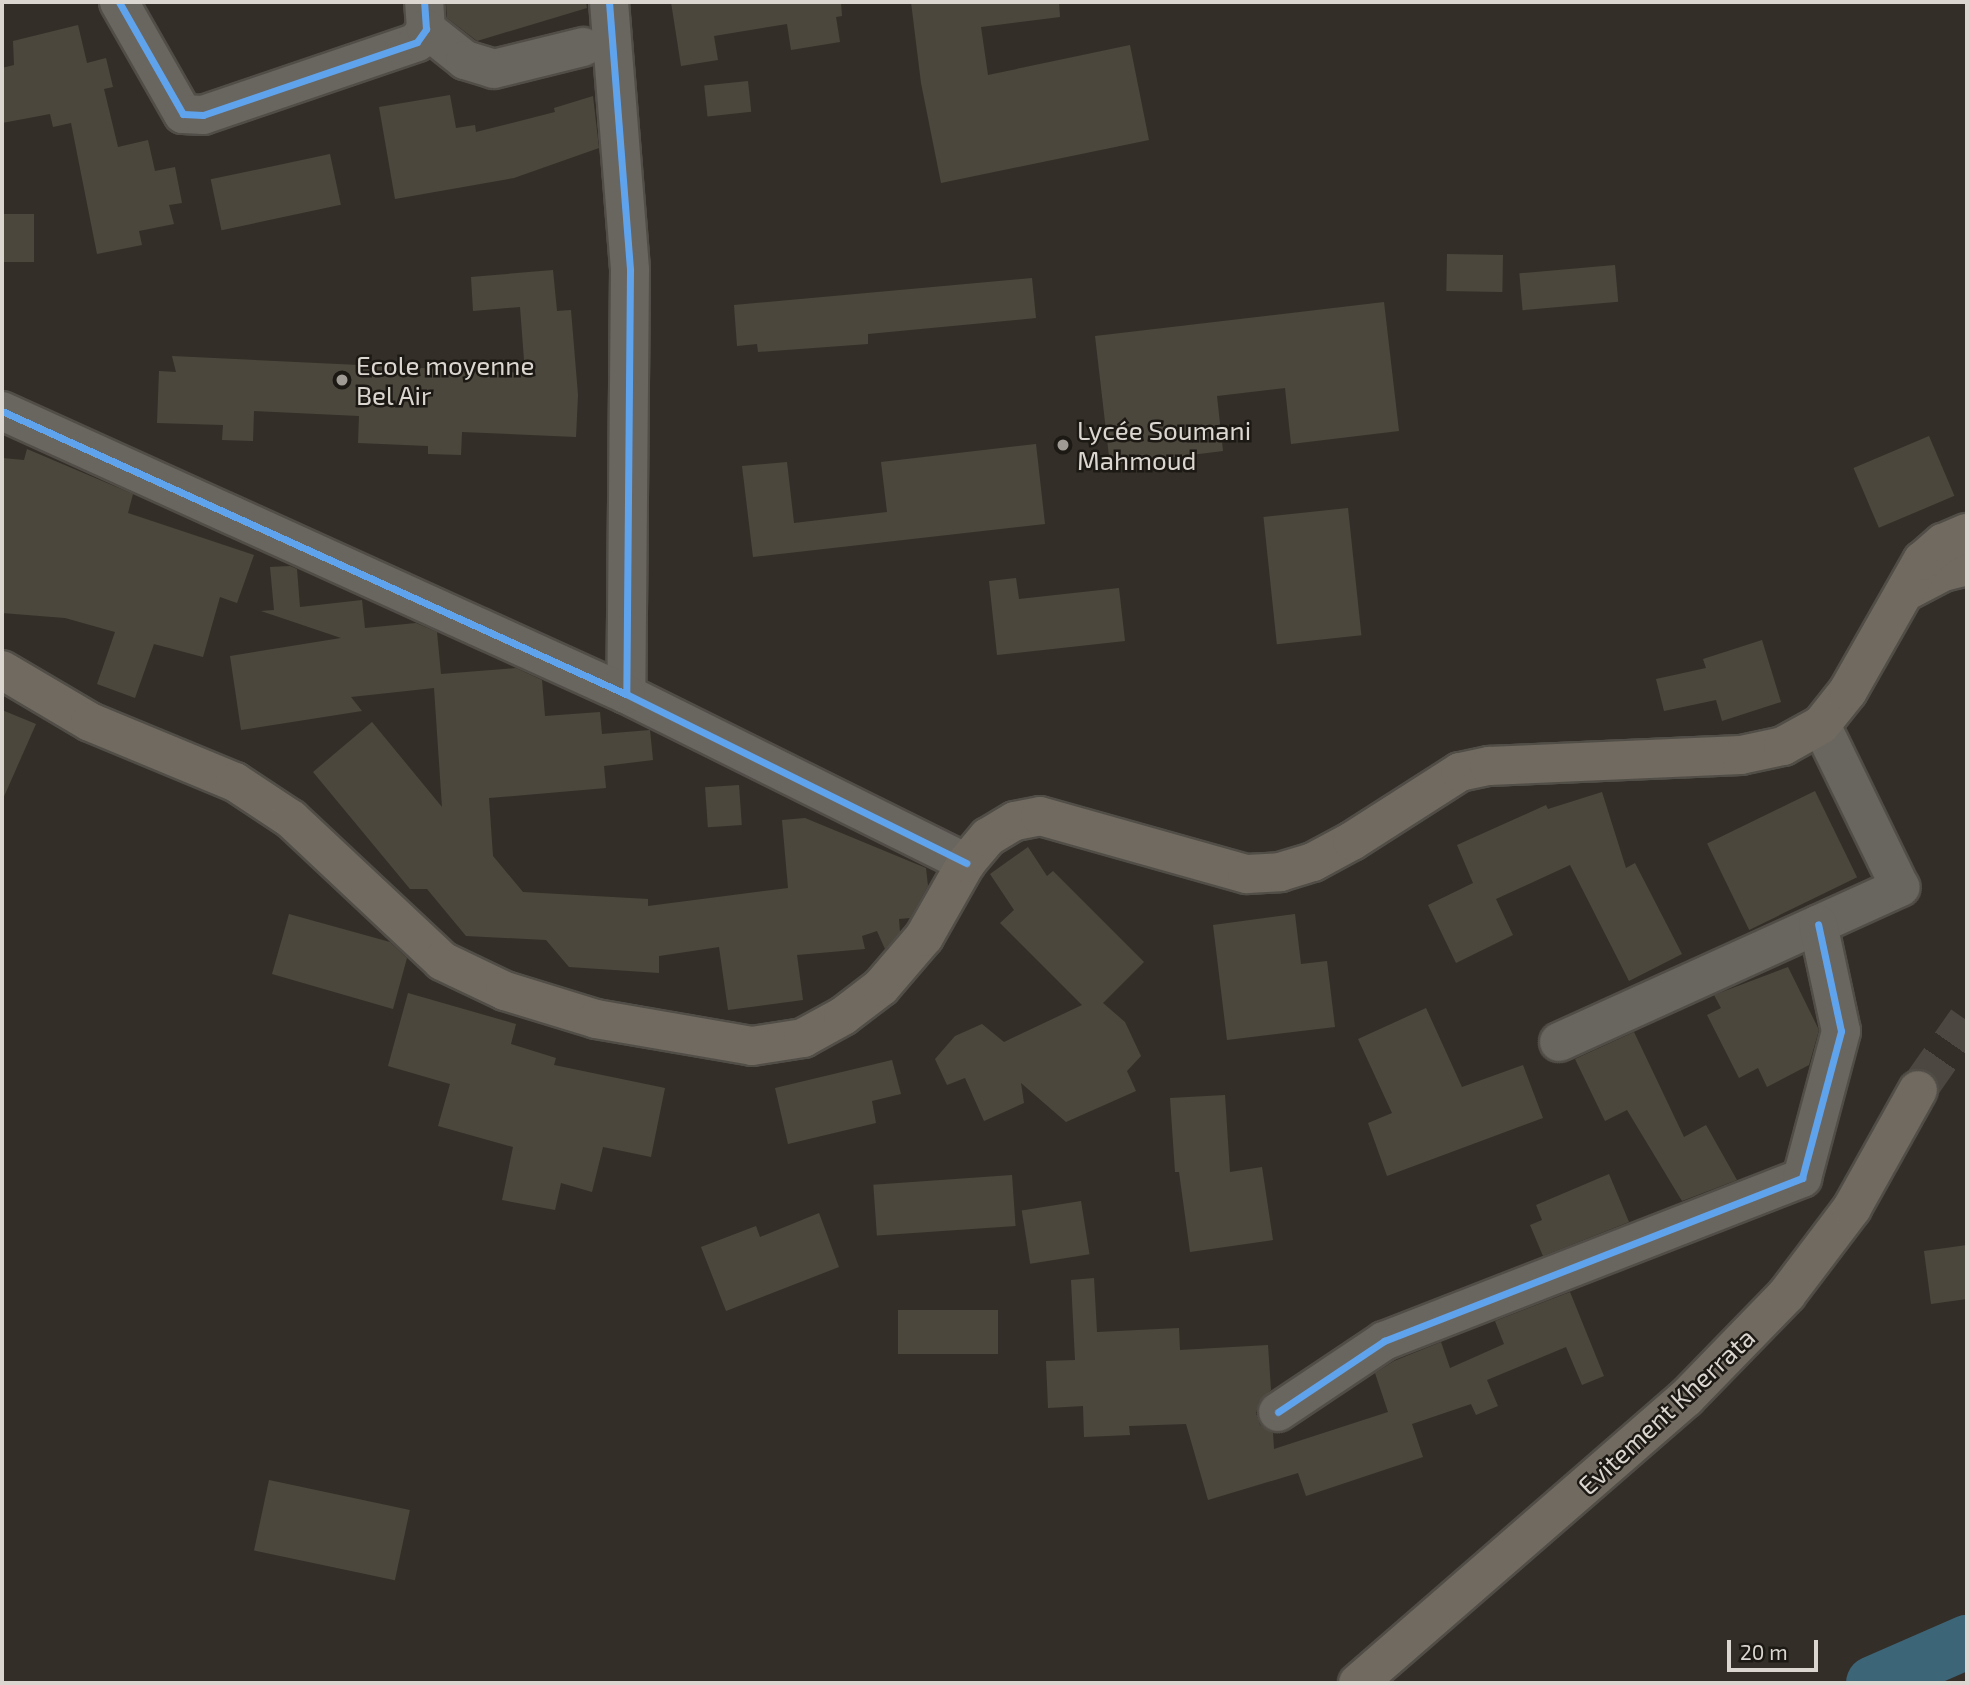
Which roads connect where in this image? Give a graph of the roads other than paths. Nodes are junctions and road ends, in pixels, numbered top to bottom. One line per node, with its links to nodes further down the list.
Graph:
1 (119, 2): 3 (street)
2 (609, 2): 10 (street)
3 (425, 15): 4 (street)
4 (583, 47)
5 (2, 411): 10 (street)
6 (1967, 533): 8 (main road)
7 (1967, 566): 8 (main road)
8 (1907, 591): 11 (main road)
9 (2, 670): 12 (main road)
10 (626, 694): 12 (street)
11 (1821, 725): 12 (main road); 13 (street)
12 (966, 863)
13 (1818, 924): 14 (street); 16 (street)
14 (1559, 1042)
15 (1918, 1090): 17 (main road, Evitement Kherrata)
16 (1278, 1412)
17 (1359, 1683)

